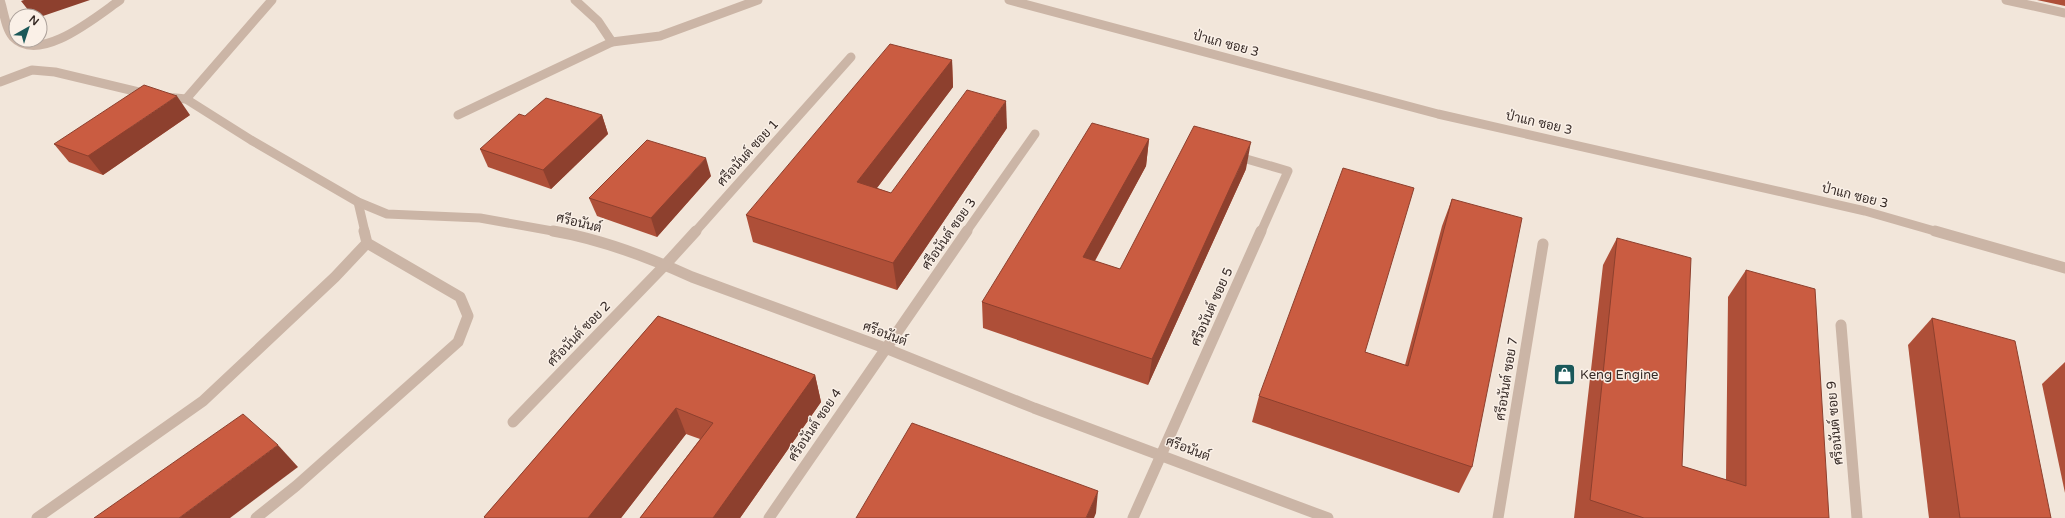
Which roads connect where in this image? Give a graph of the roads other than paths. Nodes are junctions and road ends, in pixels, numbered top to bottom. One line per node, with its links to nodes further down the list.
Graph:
1 (0, 0): 2 (street)
2 (120, 0)
3 (272, 0): 12 (street)
4 (575, 0): 9 (street)
5 (758, 0): 9 (street)
6 (1009, 0): 20 (street, ป่าแก ซอย 3)
7 (2006, 0): 8 (street)
8 (2065, 13)
9 (612, 42): 13 (street)
10 (851, 57): 19 (street, ศรีอนันต์ ซอย 1)
11 (0, 82): 12 (street)
12 (186, 99): 16 (street, ศรีอนันต์)
13 (458, 115)
14 (1035, 134): 22 (street, ศรีอนันต์ ซอย 3)
15 (1230, 154): 24 (street, ศรีอนันต์ ซอย 5)
16 (358, 202): 17 (street); 19 (street, ศรีอนันต์)
17 (367, 243): 25 (street); 26 (street)
18 (1543, 244): 30 (street, ศรีอนันต์ ซอย 7)
19 (665, 265): 22 (street, ศรีอนันต์); 23 (street, ศรีอนันต์ ซอย 2)
20 (2065, 268)
21 (1842, 325): 31 (street, ศรีอนันต์ ซอย 9)
22 (885, 348): 24 (street, ศรีอนันต์); 27 (street, ศรีอนันต์ ซอย 4)
23 (513, 422)
24 (1162, 454): 28 (street, ศรีอนันต์ ซอย 5); 29 (street, ศรีอนันต์)
25 (38, 518)
26 (256, 518)
27 (769, 518)
28 (1133, 518)
29 (1328, 518)
30 (1498, 518)
31 (1857, 518)

